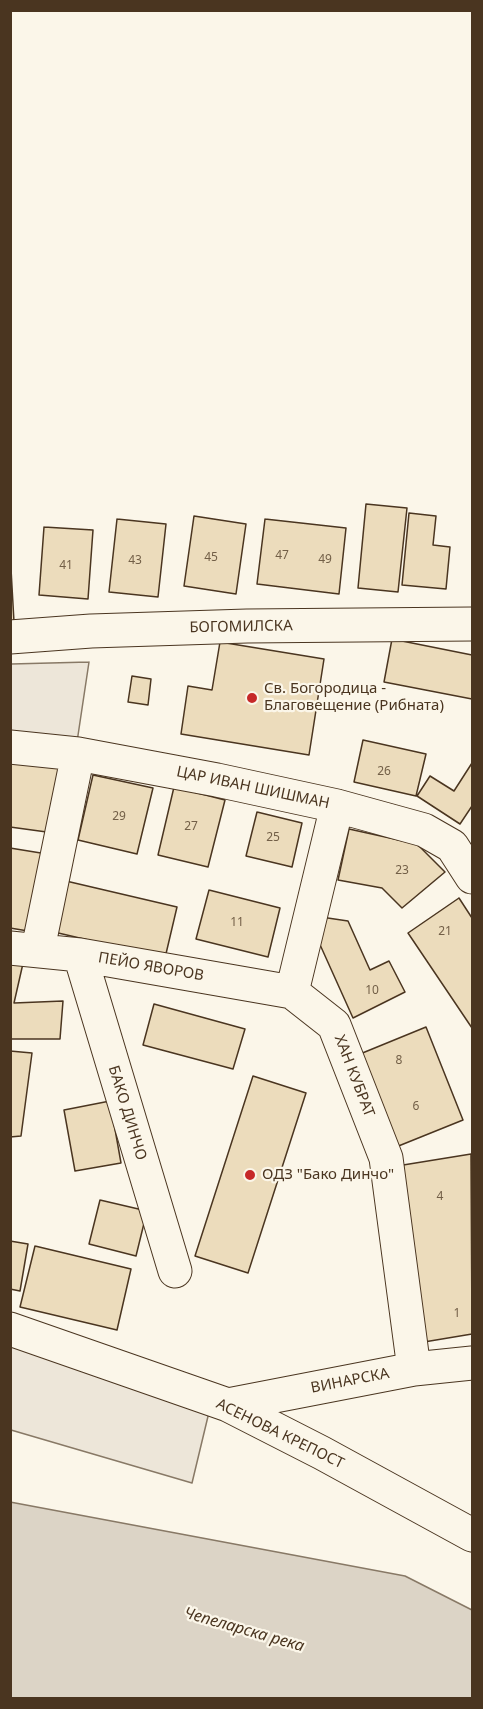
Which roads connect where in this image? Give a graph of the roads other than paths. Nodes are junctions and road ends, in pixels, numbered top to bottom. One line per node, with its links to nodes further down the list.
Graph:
1 (472, 624): 2 (street, БОГОМИЛСКА)
2 (10, 637)
3 (10, 747): 4 (street, ЦАР ИВАН ШИШМАН)
4 (78, 754): 5 (street, ЦАР ИВАН ШИШМАН); 7 (street)
5 (337, 806): 6 (street, ЦАР ИВАН ШИШМАН); 9 (street)
6 (472, 877)
7 (24, 949): 8 (street, ПЕЙО ЯВОРОВ)
8 (80, 955): 9 (street, ПЕЙО ЯВОРОВ); 10 (street, БАКО ДИНЧО)
9 (292, 992): 13 (street, ХАН КУБРАТ)
10 (175, 1271)
11 (10, 1329): 14 (street, АСЕНОВА КРЕПОСТ)
12 (472, 1363): 13 (street, ВИНАРСКА)
13 (414, 1369): 14 (street, ВИНАРСКА)
14 (228, 1405): 15 (street, АСЕНОВА КРЕПОСТ)
15 (472, 1535)

